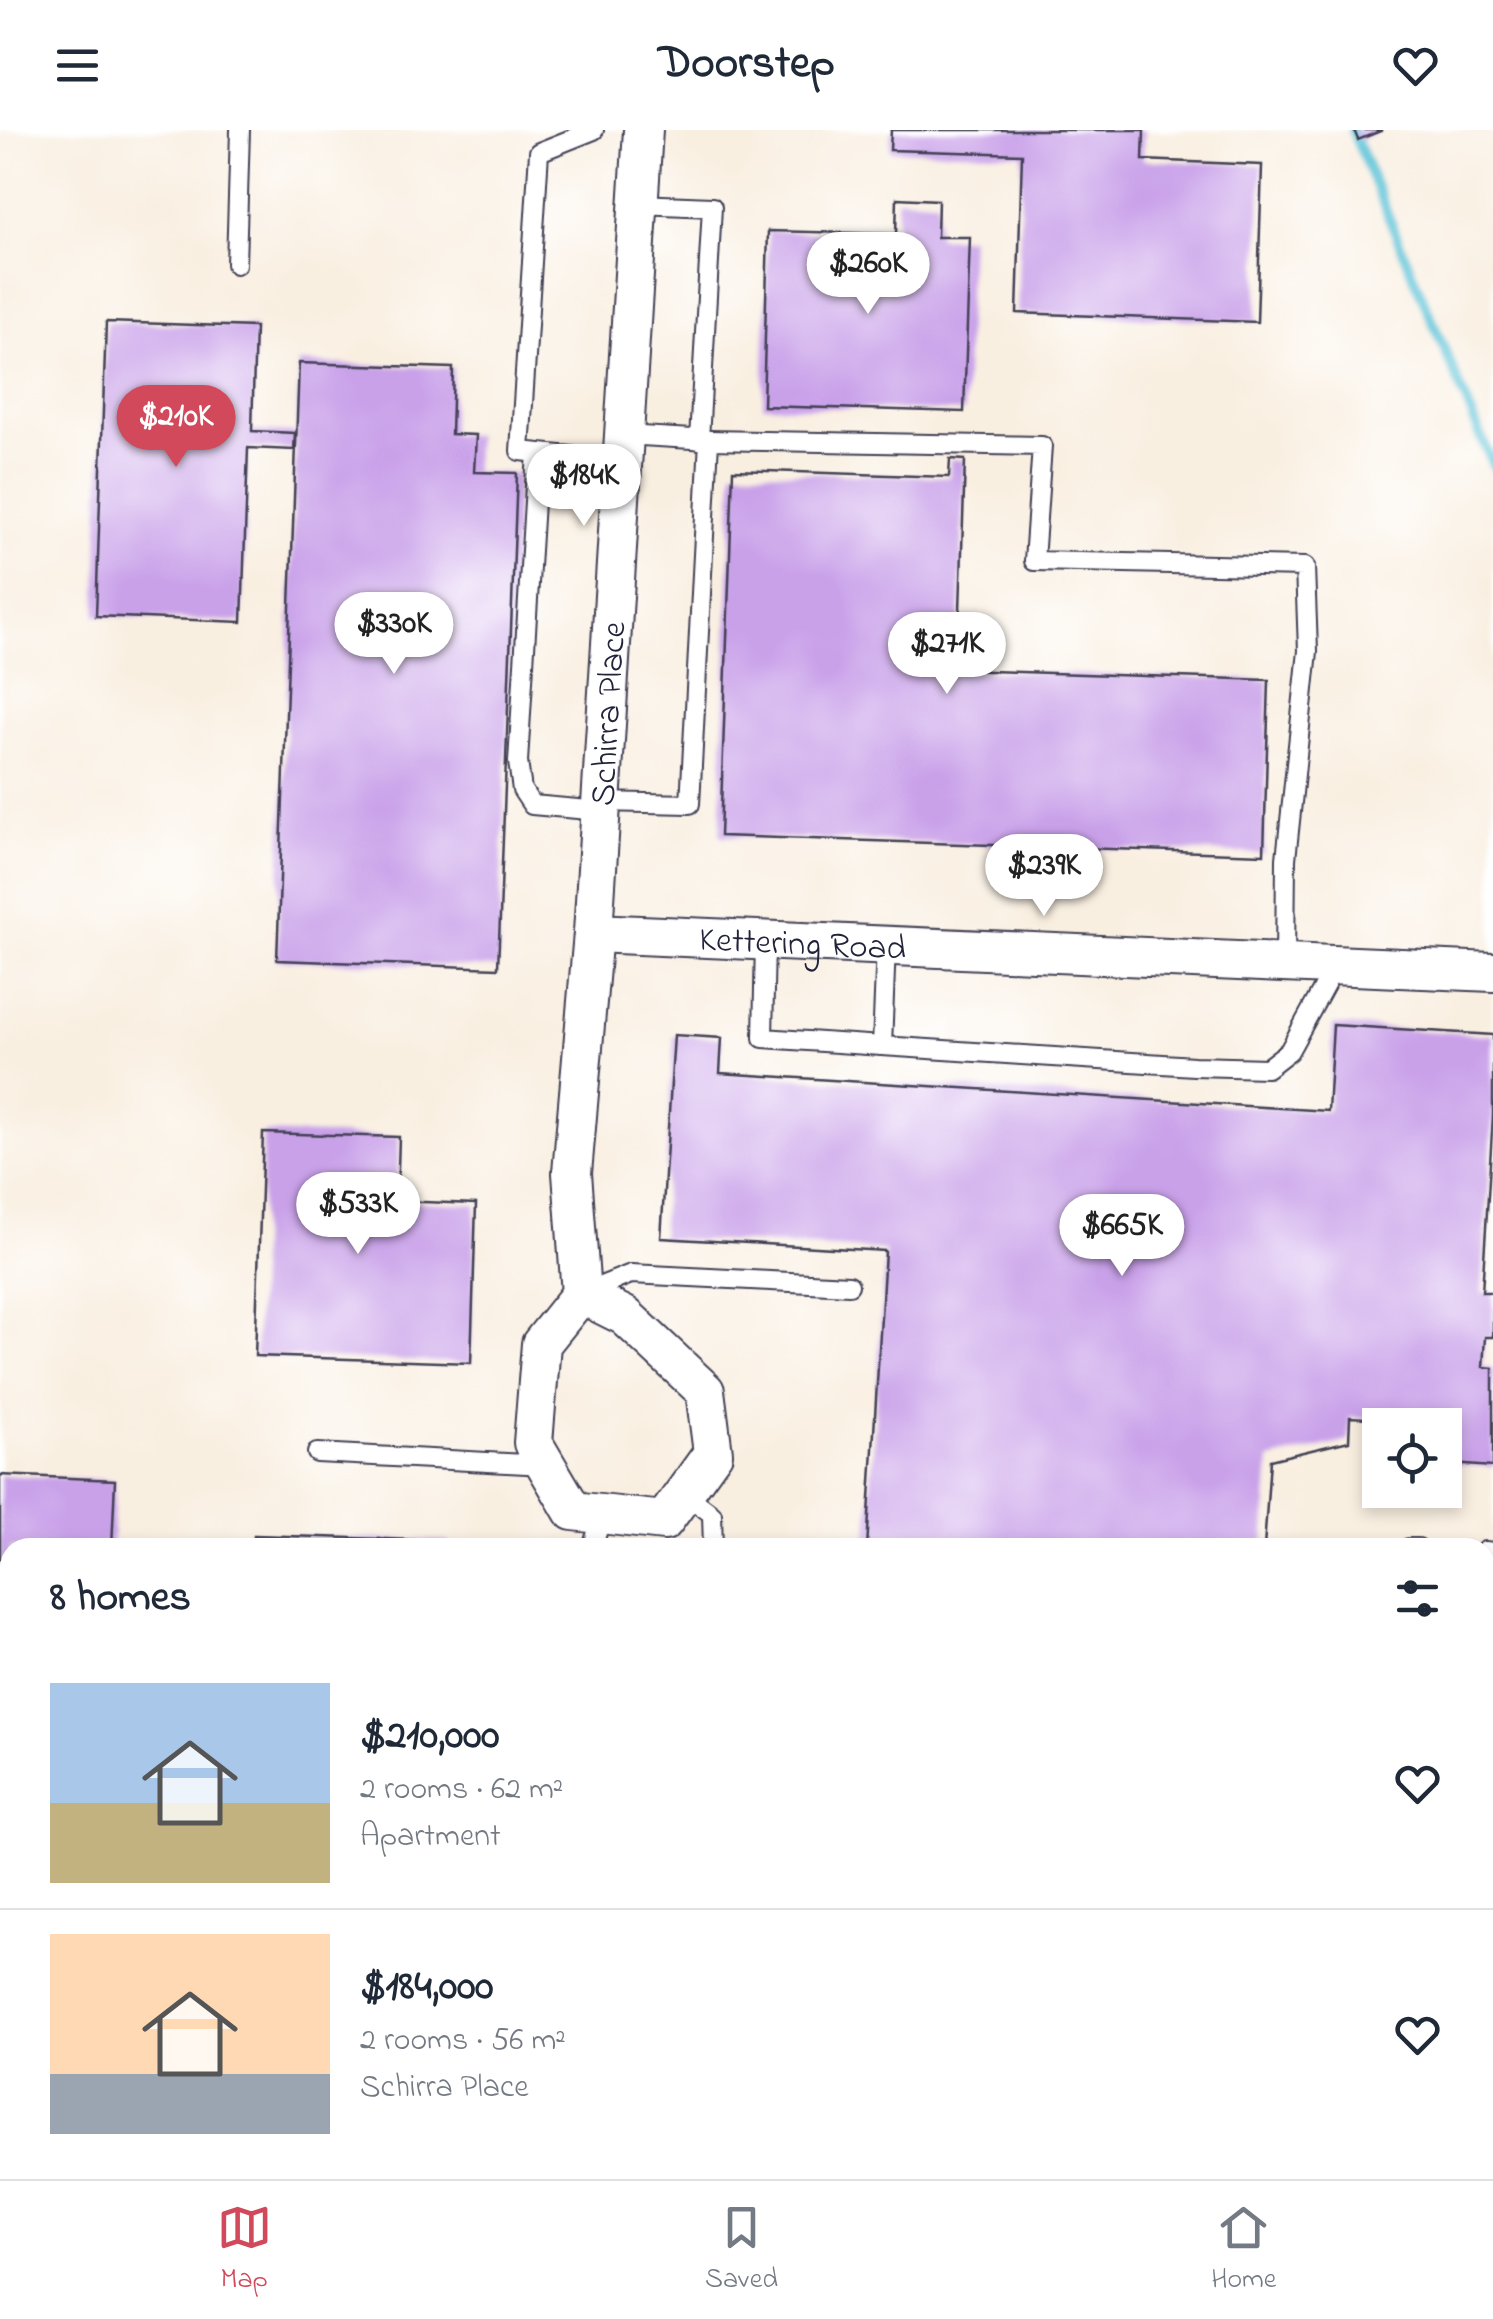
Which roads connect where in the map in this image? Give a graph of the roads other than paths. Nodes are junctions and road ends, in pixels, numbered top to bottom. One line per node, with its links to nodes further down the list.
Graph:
1 (240, 130): 5 (lane)
2 (594, 130): 8 (lane)
3 (643, 130): 4 (street, Schirra Place)
4 (638, 204): 6 (lane); 7 (street, Schirra Place)
5 (236, 264)
6 (704, 440): 7 (lane); 9 (lane); 13 (lane)
7 (623, 448): 8 (lane); 9 (street, Schirra Place)
8 (537, 453): 9 (lane)
9 (600, 806): 10 (street, Schirra Place)
10 (592, 933): 11 (street, Kettering Road); 18 (street, Schirra Place)
11 (765, 940): 12 (street, Kettering Road); 16 (lane)
12 (886, 945): 13 (street, Kettering Road); 16 (lane)
13 (1286, 963): 14 (street, Kettering Road)
14 (1336, 966): 15 (street, Kettering Road); 16 (lane)
15 (1493, 972)
16 (882, 1046)
17 (849, 1285): 18 (lane)
18 (581, 1294): 20 (street); 21 (street)
19 (317, 1453): 20 (lane)
20 (546, 1466): 22 (street)
21 (684, 1493): 22 (street); 23 (lane)
22 (598, 1531)
23 (713, 1538)

